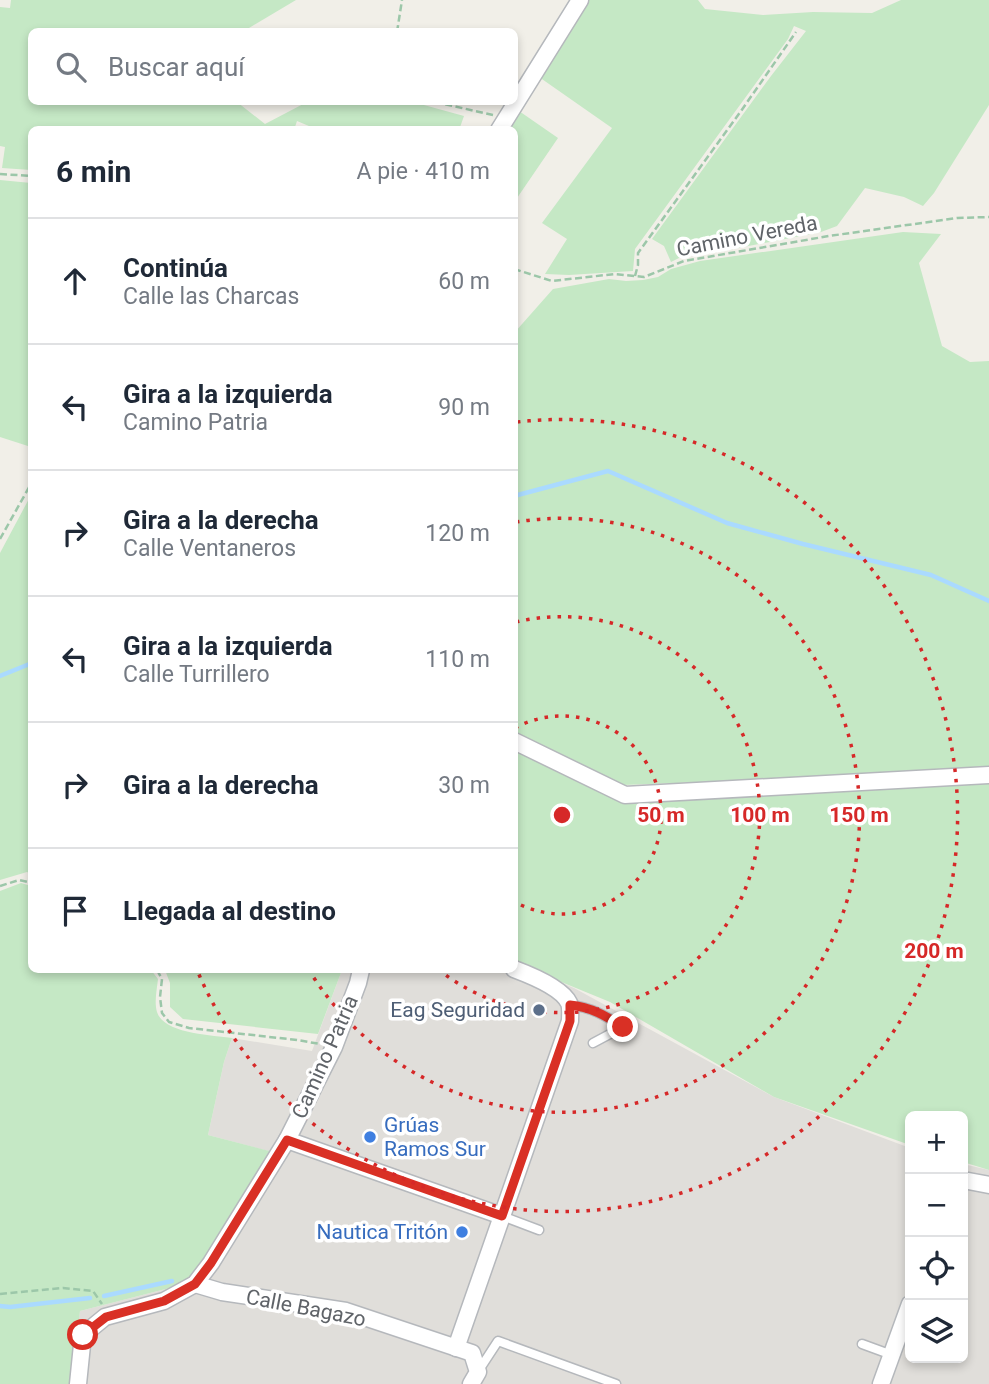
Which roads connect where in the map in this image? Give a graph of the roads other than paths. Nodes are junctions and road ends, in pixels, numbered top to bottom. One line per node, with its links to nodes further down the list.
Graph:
1 (580, 0): 2 (street)
2 (518, 100)
3 (515, 105): 4 (street)
4 (503, 124)
5 (518, 743): 6 (street)
6 (989, 775)
7 (518, 970): 9 (street)
8 (360, 973): 11 (street, Camino Patria)
9 (570, 1005): 10 (lane); 14 (street)
10 (593, 1043)
11 (287, 1140): 14 (street); 16 (street, Camino Patria)
12 (968, 1181): 13 (street)
13 (989, 1185)
14 (502, 1216): 15 (lane); 19 (street)
15 (539, 1230)
16 (195, 1284): 19 (street, Calle Bagazo); 22 (street)
17 (905, 1318): 20 (street)
18 (862, 1344): 20 (lane)
19 (456, 1348): 21 (street)
20 (892, 1355): 24 (street)
21 (474, 1378): 23 (lane)
22 (78, 1384)
23 (616, 1384)
24 (881, 1384)

